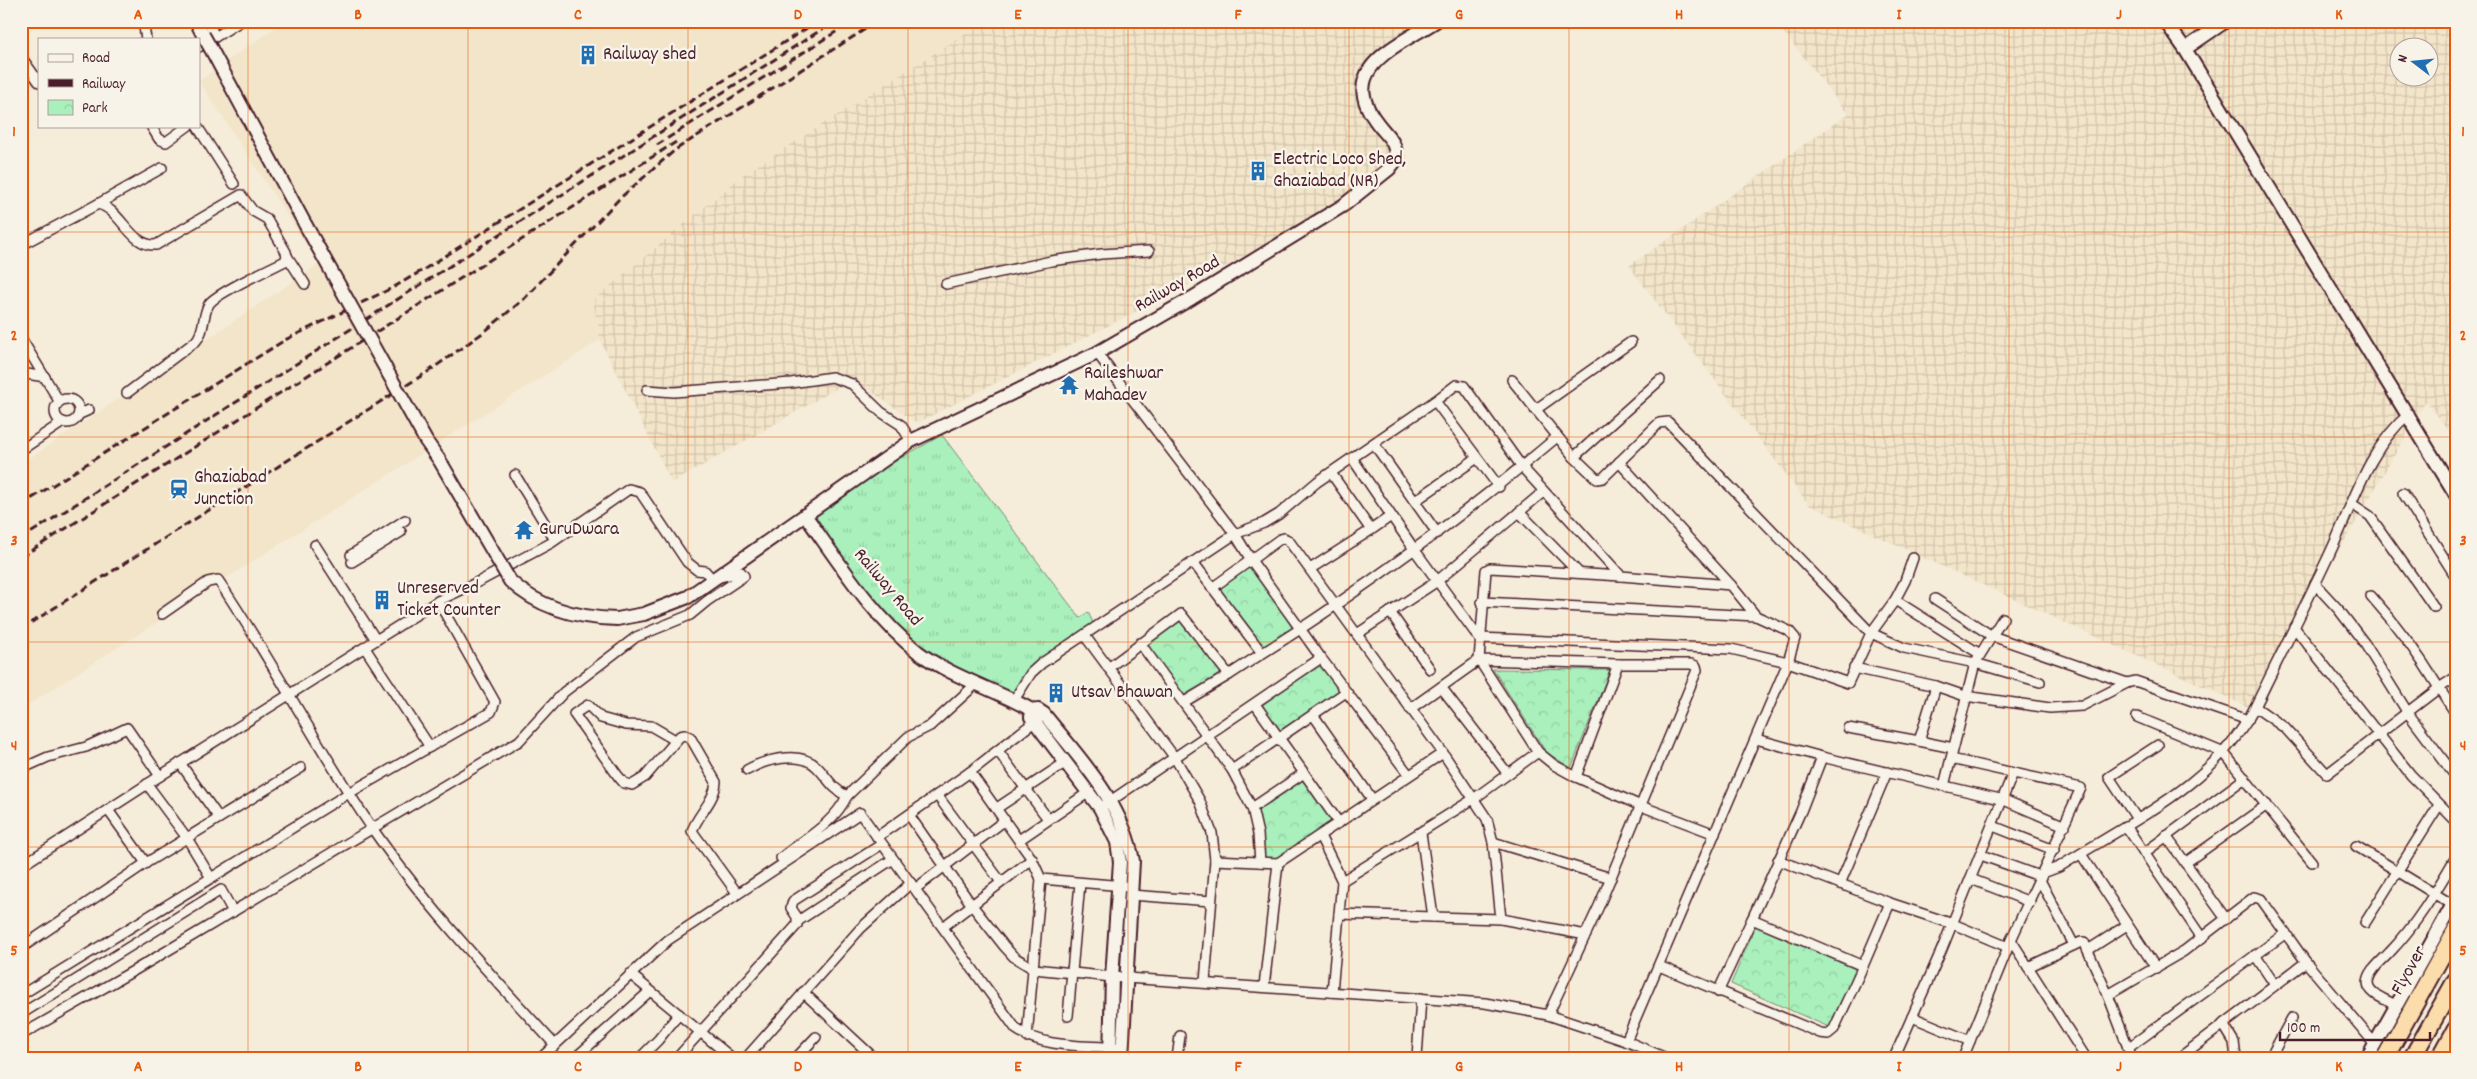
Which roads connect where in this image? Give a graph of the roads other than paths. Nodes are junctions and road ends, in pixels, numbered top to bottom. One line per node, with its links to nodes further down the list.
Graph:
1 (143, 21): 9 (street)
2 (196, 21): 76 (street, Railway Road, bridge)
3 (208, 21): 8 (street)
4 (241, 21): 8 (street)
5 (1436, 21): 27 (street, Railway Road)
6 (2165, 21): 11 (street)
7 (2226, 21): 11 (street)
8 (215, 37): 10 (street)
9 (146, 38)
10 (200, 46)
11 (2184, 49): 39 (street)
12 (22, 60): 13 (street)
13 (38, 81)
14 (152, 128): 15 (street)
15 (185, 128)
16 (198, 128): 18 (street)
17 (162, 168): 19 (street)
18 (234, 184)
19 (98, 204): 20 (street); 22 (street)
20 (21, 245)
21 (1149, 252): 24 (street)
22 (287, 256): 23 (street); 33 (street)
23 (305, 284)
24 (946, 284)
25 (21, 338): 29 (street)
26 (1630, 342): 37 (street)
27 (1097, 353): 42 (street, Railway Road); 65 (street)
28 (21, 373): 29 (street)
29 (45, 377): 34 (street)
30 (1512, 380): 37 (street)
31 (1660, 380): 45 (street)
32 (647, 390): 42 (street)
33 (127, 393)
34 (59, 400): 38 (street); 40 (street)
35 (1435, 401): 43 (street); 47 (street); 49 (street)
36 (89, 410): 38 (street)
37 (1535, 410): 41 (street)
38 (80, 414): 40 (street)
39 (2408, 414): 55 (street); 57 (street)
40 (63, 422): 44 (street)
41 (1557, 437): 45 (street); 49 (street)
42 (911, 441): 59 (street, Railway Road)
43 (1374, 444): 46 (street); 56 (street)
44 (21, 450)
45 (1574, 457): 48 (street)
46 (1352, 458): 50 (street); 60 (street)
47 (1477, 458): 52 (street); 56 (street)
48 (1619, 462): 79 (street); 94 (street)
49 (1522, 467): 52 (street); 53 (street)
50 (1331, 473): 62 (street); 65 (street)
51 (515, 475): 66 (street)
52 (1499, 486): 64 (street)
53 (1544, 492): 58 (street); 74 (street)
54 (2403, 493): 75 (street)
55 (2456, 495)
56 (1415, 501): 64 (street)
57 (2352, 504): 78 (street); 87 (street)
58 (1519, 512): 73 (street); 77 (street)
59 (805, 515): 76 (street, Railway Road); 116 (street, Railway Road)
60 (1391, 516): 62 (street); 68 (street)
61 (405, 520): 63 (street)
62 (1371, 530): 72 (street)
63 (401, 532)
64 (1437, 533): 68 (street)
65 (1234, 534): 70 (street); 71 (street)
66 (555, 540): 76 (street); 84 (street)
67 (315, 545): 99 (street)
68 (1414, 550): 77 (street); 86 (street)
69 (1914, 558): 83 (street)
70 (1251, 560): 72 (street); 80 (street); 93 (street)
71 (1193, 562): 80 (street); 96 (street)
72 (1310, 569): 86 (street)
73 (1579, 574): 74 (street); 85 (street)
74 (1621, 576): 79 (street)
75 (2456, 577)
76 (708, 582): 194 (street)
77 (1436, 582): 88 (street); 98 (street)
78 (2315, 584): 92 (street); 128 (street)
79 (1731, 585): 90 (street)
80 (1212, 588): 102 (street)
81 (2371, 596): 119 (street)
82 (1935, 599): 97 (street)
83 (1895, 600): 94 (street); 103 (street)
84 (438, 601): 99 (street); 142 (street)
85 (1482, 602): 90 (street); 98 (street)
86 (1336, 605): 93 (street); 95 (street)
87 (2434, 607)
88 (1390, 612): 95 (street); 111 (street)
89 (162, 614): 121 (street)
90 (1756, 616): 106 (street)
91 (2003, 618): 97 (street)
92 (2294, 627): 126 (street); 135 (street)
93 (1302, 628): 102 (street); 104 (street)
94 (1870, 632): 107 (street); 110 (street)
95 (1357, 634): 127 (street)
96 (1085, 636): 109 (street); 123 (street)
97 (1992, 636): 103 (street); 115 (street)
98 (1479, 638): 105 (street); 106 (street)
99 (376, 640): 101 (street)
100 (1140, 643): 109 (street); 112 (street); 124 (street)
101 (365, 648): 121 (street); 142 (street)
102 (1262, 653): 112 (street)
103 (1980, 654): 107 (street)
104 (1321, 658): 120 (street); 125 (street)
105 (1479, 660): 108 (street); 118 (street); 145 (street)
106 (1788, 662): 110 (street); 137 (street)
107 (1975, 663): 114 (street); 122 (street)
108 (1618, 664): 164 (street); 180 (street)
109 (1108, 668): 148 (street)
110 (1854, 668): 117 (street)
111 (1430, 669)
112 (1229, 675): 124 (street)
113 (2456, 677): 119 (street)
114 (2040, 682)
115 (2127, 683): 122 (street); 133 (street)
116 (976, 684): 123 (street, Railway Road); 173 (street)
117 (1936, 686): 122 (street); 140 (street)
118 (1441, 687): 127 (street); 161 (street)
119 (2439, 688): 128 (street); 130 (street)
120 (1346, 692): 131 (street); 162 (street)
121 (289, 694): 152 (street); 171 (street)
122 (1965, 696): 143 (street)
123 (1014, 700): 129 (street, Railway Road)
124 (1184, 702): 136 (street)
125 (1255, 704): 136 (street); 138 (street)
126 (2254, 707): 133 (street); 135 (street)
127 (1410, 709): 146 (street)
128 (2408, 712): 135 (street); 165 (street)
129 (1038, 714): 144 (street); 151 (street); 177 (street)
130 (2456, 714)
131 (1314, 716): 138 (street); 175 (street)
132 (2137, 717): 147 (street)
133 (2248, 720): 147 (street)
134 (1848, 728): 140 (street)
135 (2380, 733): 179 (street)
136 (1208, 736): 148 (street); 156 (street)
137 (1756, 738): 149 (street); 196 (street)
138 (1280, 739): 156 (street); 159 (street)
139 (675, 740): 139 (street); 235 (street)
140 (1919, 741): 143 (street)
141 (2158, 745): 187 (street)
142 (430, 747): 171 (street)
143 (1953, 748): 150 (street)
144 (998, 751): 157 (street); 169 (street)
145 (1538, 752): 161 (street); 164 (street)
146 (1443, 753): 162 (street); 174 (street)
147 (2224, 753): 166 (street); 187 (street)
148 (1174, 758): 177 (street); 212 (street)
149 (1822, 758): 158 (street); 213 (street)
150 (1950, 759): 160 (street); 168 (street)
151 (1066, 762): 169 (street); 170 (street)
152 (180, 763): 163 (street); 185 (street)
153 (301, 768): 185 (street)
154 (21, 769): 163 (street)
155 (747, 770): 173 (street)
156 (1232, 770): 182 (street)
157 (970, 772): 172 (street); 181 (street)
158 (1888, 772): 168 (street); 231 (street)
159 (1304, 773): 182 (street); 190 (street)
160 (2014, 773): 176 (street); 192 (street)
161 (1508, 774): 174 (street)
162 (1409, 775): 175 (street)
163 (160, 776): 167 (street)
164 (1576, 777): 180 (street)
165 (2456, 777)
166 (2245, 778): 178 (street); 198 (street)
167 (147, 784): 183 (street); 199 (street)
168 (1944, 786): 176 (street)
169 (1026, 789): 181 (street); 186 (street)
170 (1089, 792): 177 (street); 186 (street)
171 (349, 793): 194 (street); 223 (street)
172 (937, 795): 184 (street); 203 (street)
173 (847, 796): 227 (street)
174 (1475, 798): 195 (street); 202 (street)
175 (1372, 800): 190 (street)
176 (2004, 800): 191 (street); 192 (street)
177 (1106, 804): 233 (street)
178 (2267, 805): 215 (street); 218 (street)
179 (2439, 805): 189 (street); 221 (street)
180 (1641, 806): 196 (street); 224 (street)
181 (996, 808): 188 (street)
182 (1252, 808): 214 (street)
183 (108, 810): 216 (street); 219 (street)
184 (909, 815): 201 (street); 220 (street)
185 (219, 818): 199 (street)
186 (1048, 819): 200 (street)
187 (2137, 819): 193 (street)
188 (1005, 820): 200 (street); 203 (street)
189 (2456, 821)
190 (1339, 823): 197 (street)
191 (1994, 826): 205 (street); 208 (street)
192 (2064, 826): 205 (street)
193 (2126, 826): 206 (street); 207 (street)
194 (372, 828): 242 (street); 299 (street)
195 (1421, 833): 229 (street); 244 (street)
196 (1715, 834): 263 (street)
197 (1320, 836): 217 (street); 229 (street)
198 (2166, 836): 206 (street); 218 (street)
199 (186, 838): 216 (street); 223 (street)
200 (1019, 840): 211 (street)
201 (879, 841): 210 (street); 227 (street); 248 (street)
202 (1493, 842): 224 (street); 245 (street)
203 (974, 844): 220 (street); 228 (street)
204 (2356, 846): 221 (street)
205 (2054, 850): 222 (street)
206 (2144, 853): 256 (street)
207 (2081, 854): 222 (street); 251 (street)
208 (1981, 855): 222 (street); 226 (street)
209 (2456, 857): 236 (street)
210 (893, 859): 232 (street); 248 (street)
211 (1032, 859): 225 (street); 228 (street)
212 (1215, 860): 214 (street); 237 (street)
213 (1778, 860): 231 (street); 246 (street)
214 (1260, 862): 217 (street)
215 (2312, 862)
216 (146, 863): 259 (street)
217 (1278, 863): 274 (street)
218 (2185, 863): 247 (street)
219 (21, 866)
220 (945, 866): 232 (street); 241 (street)
221 (2397, 871): 236 (street); 249 (street)
222 (2042, 876): 238 (street); 258 (street)
223 (212, 877): 234 (street); 279 (street)
224 (1611, 878): 255 (street)
225 (1041, 879): 230 (street); 267 (street)
226 (1971, 879): 238 (street); 250 (street)
227 (753, 882): 235 (street)
228 (1001, 882): 241 (street)
229 (1342, 882): 243 (street)
230 (1080, 883): 233 (street); 269 (street)
231 (1840, 884): 240 (street)
232 (913, 886): 252 (street); 276 (street)
233 (1128, 889): 237 (street); 270 (street)
234 (221, 890): 242 (street); 283 (street)
235 (737, 893): 268 (street)
236 (2434, 894): 239 (street); 282 (street)
237 (1212, 901): 272 (street)
238 (2030, 902): 257 (street)
239 (2454, 902): 282 (street)
240 (1890, 903): 250 (street); 264 (street)
241 (971, 904): 252 (street); 267 (street)
242 (233, 912): 292 (street)
243 (1339, 914): 244 (street); 277 (street)
244 (1433, 917): 245 (street)
245 (1501, 919): 255 (street)
246 (1752, 919): 264 (street); 278 (street)
247 (2226, 919): 254 (street); 256 (street)
248 (798, 921): 291 (street)
249 (2365, 923)
250 (1953, 924): 257 (street); 287 (street)
251 (2127, 925): 260 (street); 266 (street)
252 (943, 927): 293 (street)
253 (2456, 930): 321 (highway, Flyover)
254 (2286, 932): 261 (street); 262 (street)
255 (1586, 935): 285 (street)
256 (2202, 938): 266 (street)
257 (2010, 944): 265 (street); 297 (street)
258 (2074, 945): 260 (street); 265 (street)
259 (21, 948)
260 (2088, 950): 280 (street)
261 (2255, 956): 273 (street); 300 (street)
262 (2306, 962): 273 (street); 298 (street)
263 (1659, 966): 278 (street); 296 (street)
264 (1863, 966): 278 (street)
265 (2028, 967): 315 (street)
266 (2156, 968): 280 (street)
267 (1034, 969): 269 (street); 293 (street)
268 (630, 974): 275 (street); 299 (street)
269 (1071, 974): 270 (street); 286 (street)
270 (1119, 978): 272 (street); 301 (street)
271 (2456, 980): 322 (highway)
272 (1205, 982): 274 (street)
273 (2275, 985): 289 (street)
274 (1264, 987): 277 (street)
275 (650, 992): 284 (street); 303 (street)
276 (803, 992): 307 (street); 309 (street)
277 (1332, 992): 281 (street)
278 (1718, 992)
279 (21, 995)
280 (2108, 995): 300 (street)
281 (1421, 998): 285 (street); 311 (street)
282 (2397, 1006): 298 (street)
283 (21, 1014)
284 (679, 1014): 291 (street); 304 (street)
285 (1548, 1015): 296 (street)
286 (1068, 1016)
287 (1912, 1016): 297 (street); 313 (street)
288 (2292, 1018): 319 (street)
289 (2223, 1024): 317 (street); 318 (street)
290 (2456, 1029): 323 (highway)
291 (701, 1033): 305 (street); 306 (street)
292 (21, 1035)
293 (1027, 1036): 301 (street)
294 (1180, 1036): 310 (street)
295 (816, 1037): 308 (street)
296 (1626, 1041): 312 (street)
297 (1970, 1041): 314 (street)
298 (2375, 1044): 320 (street)
299 (554, 1045): 302 (street)
300 (2128, 1048): 316 (street)
301 (1116, 1053)
302 (540, 1058)
303 (576, 1058)
304 (640, 1058)
305 (677, 1058)
306 (732, 1058)
307 (746, 1058)
308 (796, 1058)
309 (874, 1058)
310 (1177, 1058)
311 (1417, 1058)
312 (1666, 1058)
313 (1894, 1058)
314 (1963, 1058)
315 (2086, 1058)
316 (2132, 1058)
317 (2179, 1058)
318 (2236, 1058)
319 (2270, 1058)
320 (2367, 1058)
321 (2385, 1058)
322 (2412, 1058)
323 (2440, 1058)

